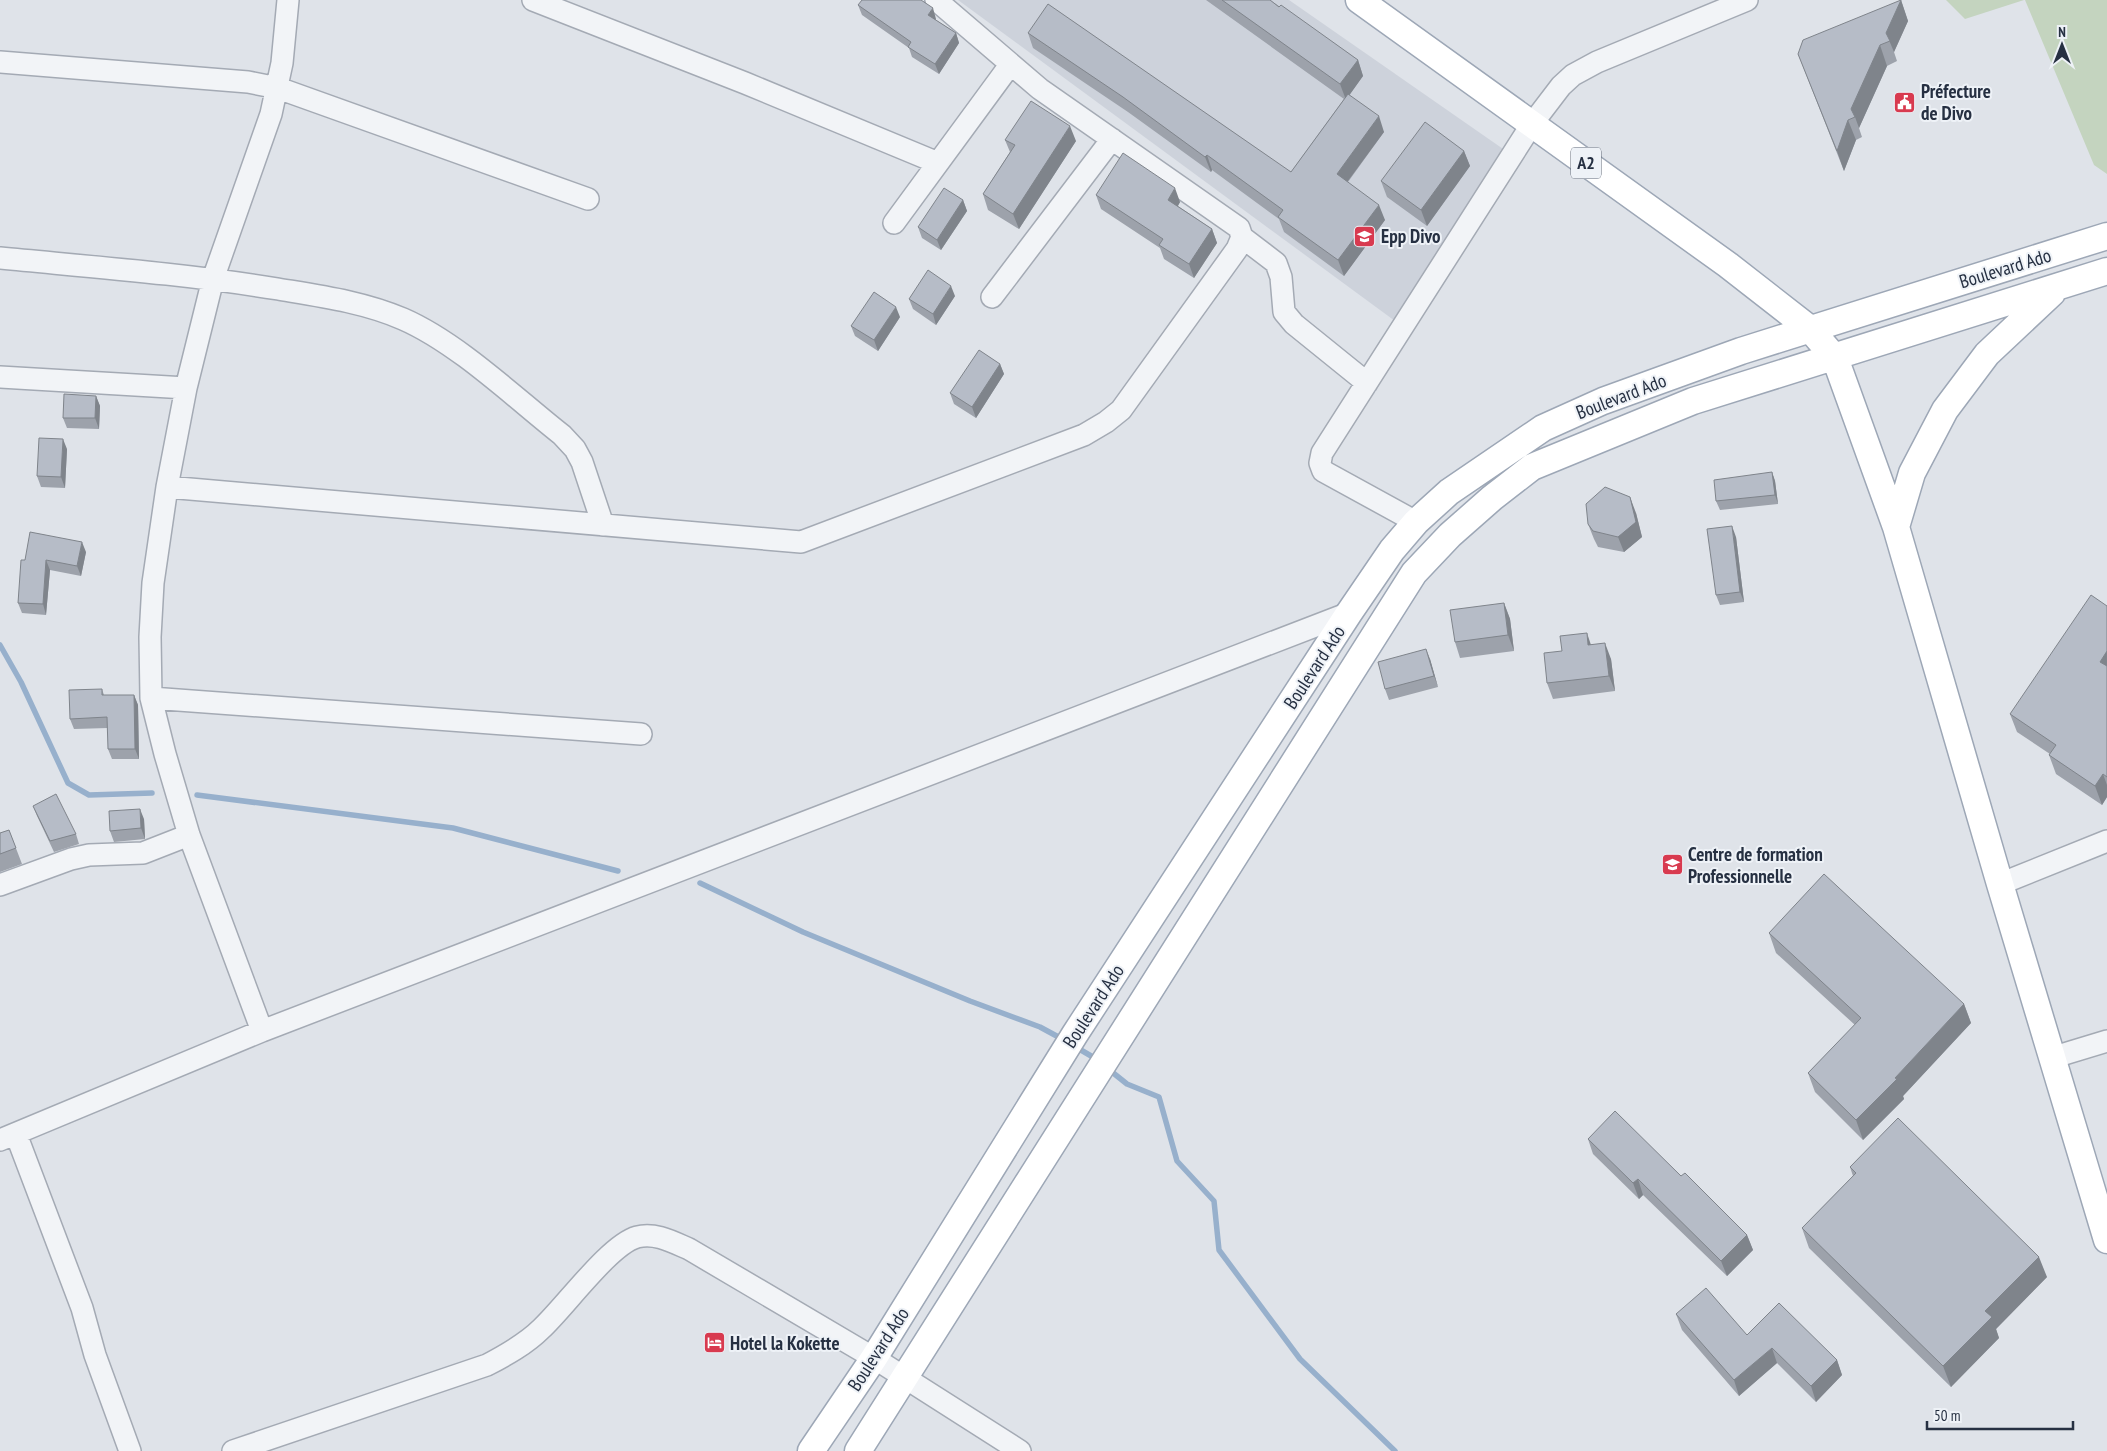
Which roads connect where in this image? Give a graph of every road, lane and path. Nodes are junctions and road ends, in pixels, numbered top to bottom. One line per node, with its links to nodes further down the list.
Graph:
1 (288, 0): 8 (street)
2 (533, 0): 11 (street)
3 (936, 0): 7 (street)
4 (1359, 0): 9 (main road, A2)
5 (1747, 0): 9 (street)
6 (0, 62): 8 (street)
7 (1010, 65): 10 (street); 11 (street)
8 (278, 88): 12 (street); 18 (street)
9 (1532, 124): 21 (main road, A2); 24 (street)
10 (1112, 139): 15 (street); 20 (street)
11 (938, 164): 13 (street)
12 (588, 199)
13 (894, 224)
14 (2107, 236): 21 (main road, Boulevard Ado)
15 (1242, 237): 24 (street); 28 (street)
16 (0, 258): 18 (street)
17 (2107, 272): 19 (main road, Boulevard Ado)
18 (213, 278): 25 (street); 28 (street)
19 (2058, 288): 22 (main road, Boulevard Ado); 29 (main road)
20 (992, 297)
21 (1810, 329): 22 (main road); 27 (main road, Boulevard Ado)
22 (1835, 358): 29 (main road); 43 (main road, Boulevard Ado)
23 (0, 377): 25 (street)
24 (1367, 383): 27 (street)
25 (186, 388): 26 (street)
26 (167, 487): 28 (street); 31 (street)
27 (1416, 522): 30 (main road, Boulevard Ado)
28 (603, 525)
29 (1896, 528): 35 (main road)
30 (1349, 613): 37 (street); 42 (main road, Boulevard Ado)
31 (151, 698): 32 (street); 33 (street)
32 (641, 734)
33 (189, 835): 36 (street); 37 (street)
34 (2107, 841): 35 (street)
35 (2000, 884): 39 (main road)
36 (0, 885)
37 (262, 1031): 40 (street)
38 (2107, 1041): 39 (street)
39 (2051, 1058): 41 (main road)
40 (8, 1137): 44 (street)
41 (2107, 1240)
42 (874, 1358): 43 (street); 45 (street); 46 (main road, Boulevard Ado)
43 (906, 1378): 47 (main road, Boulevard Ado); 48 (street)
44 (130, 1451)
45 (233, 1451)
46 (811, 1451)
47 (858, 1451)
48 (1020, 1451)

